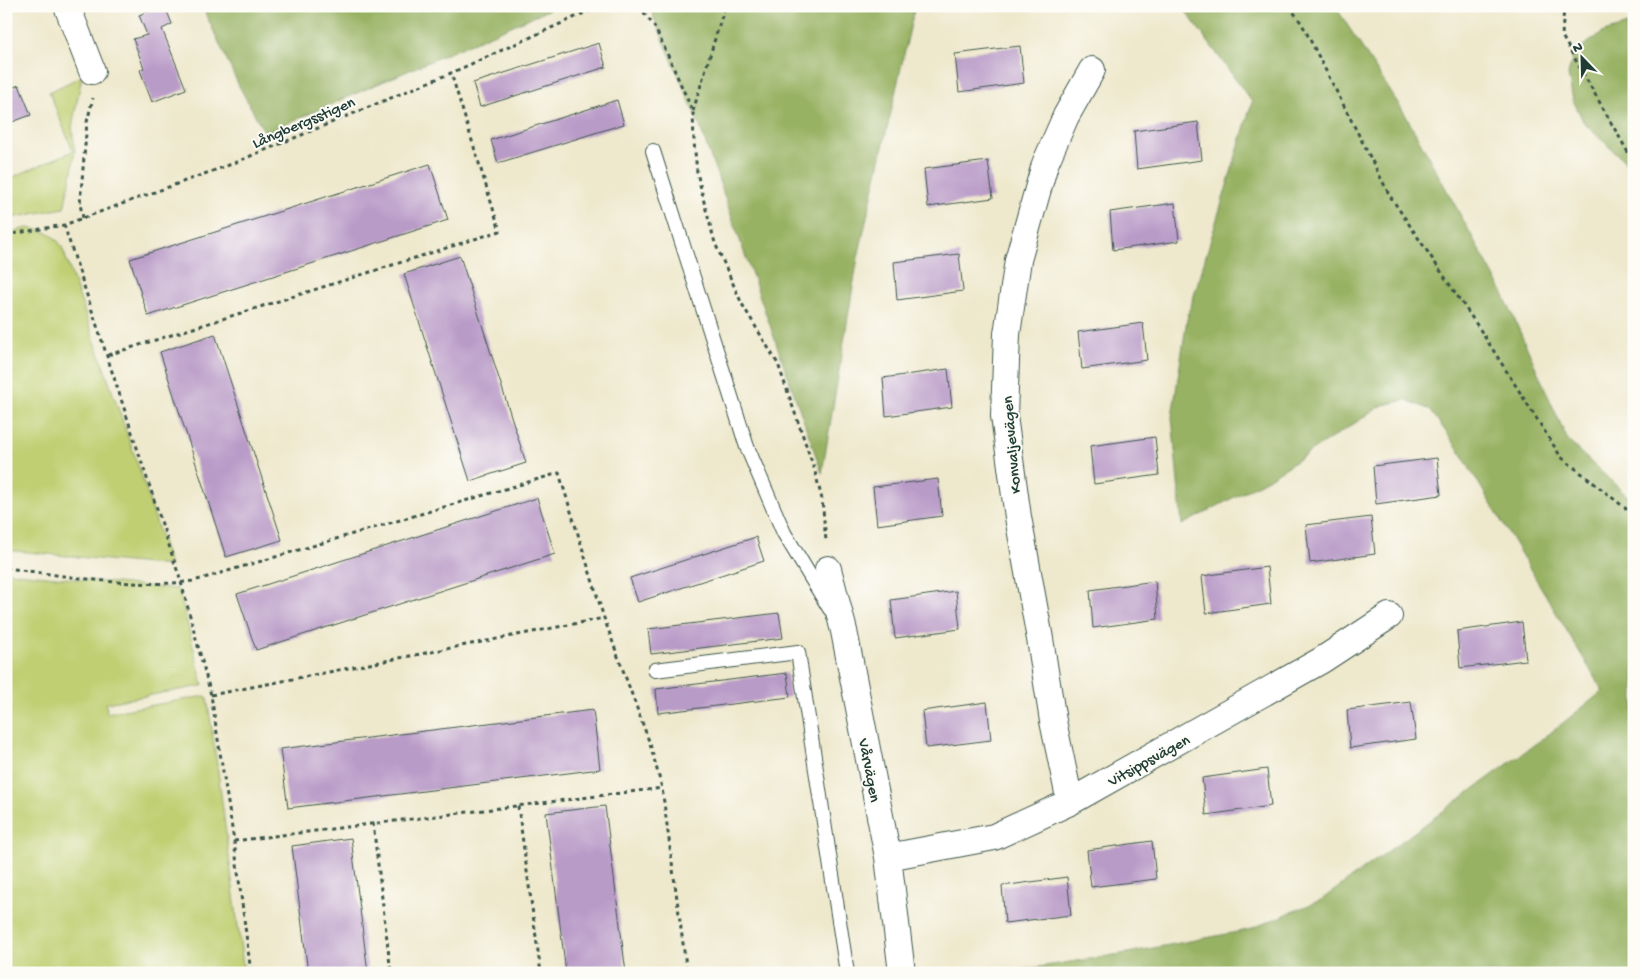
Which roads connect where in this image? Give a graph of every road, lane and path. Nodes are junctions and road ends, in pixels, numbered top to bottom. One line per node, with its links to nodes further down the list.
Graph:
1 (67, 6): 8 (street)
2 (600, 6): 9 (path, Långbergsstigen)
3 (639, 6): 10 (path)
4 (725, 6): 10 (path)
5 (1289, 6): 17 (path)
6 (1564, 6): 12 (path)
7 (1092, 70): 27 (street, Konvaljevägen)
8 (92, 71): 13 (path)
9 (451, 73): 13 (path, Långbergsstigen); 16 (path)
10 (693, 112): 19 (path)
11 (653, 151): 23 (lane)
12 (1634, 163)
13 (83, 218): 14 (path, Långbergsstigen)
14 (64, 225): 15 (path, Långbergsstigen); 16 (path)
15 (6, 235)
16 (108, 355): 20 (path)
17 (1634, 514)
18 (6, 568): 20 (path)
19 (828, 569): 23 (street, Vårvägen)
20 (182, 582): 22 (path); 25 (path)
21 (1389, 616): 27 (street, Vitsippsvägen)
22 (604, 618): 25 (path); 26 (path)
23 (844, 630): 31 (street, Vårvägen)
24 (655, 670): 36 (lane)
25 (211, 695): 30 (path)
26 (662, 788): 28 (path); 35 (path)
27 (1070, 802): 31 (street, Vitsippsvägen)
28 (518, 806): 29 (path); 34 (path)
29 (373, 823): 30 (path); 33 (path)
30 (234, 841): 32 (path)
31 (888, 857): 37 (street, Vårvägen)
32 (251, 973)
33 (391, 973)
34 (541, 973)
35 (687, 973)
36 (846, 973)
37 (902, 973)

